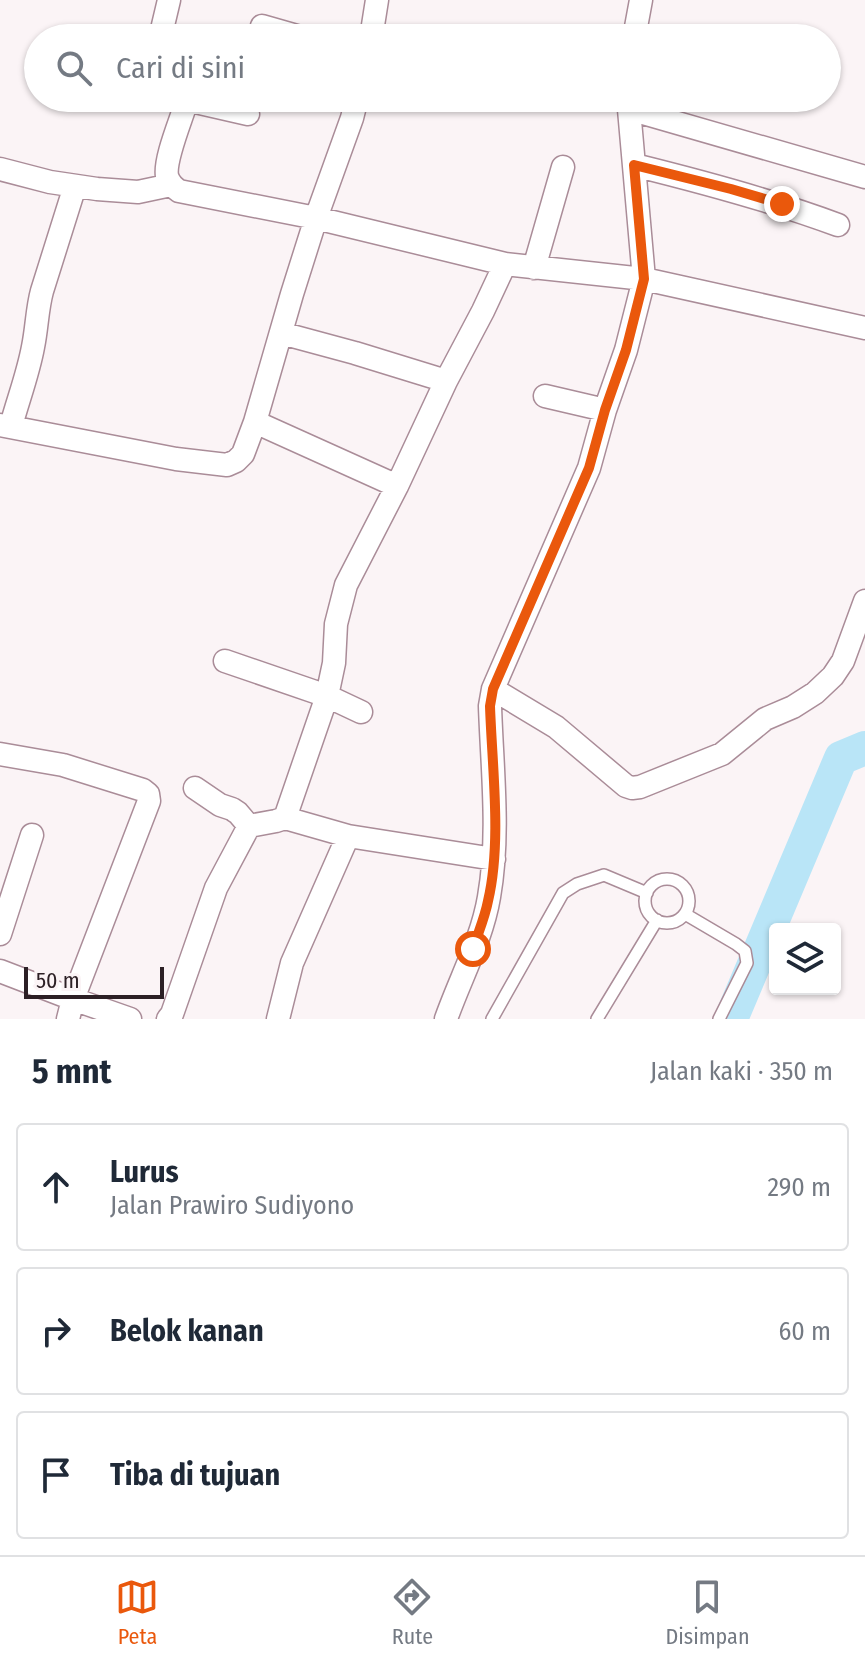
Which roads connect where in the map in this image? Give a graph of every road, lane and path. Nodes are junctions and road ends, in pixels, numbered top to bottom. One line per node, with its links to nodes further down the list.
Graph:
1 (169, 0): 4 (street)
2 (377, 0): 5 (street)
3 (641, 0): 6 (street)
4 (163, 24)
5 (373, 24)
6 (637, 24)
7 (180, 112): 17 (street)
8 (239, 112): 12 (street)
9 (354, 112): 19 (street)
10 (630, 112): 13 (street)
11 (658, 112): 16 (street)
12 (248, 114)
13 (634, 165): 20 (street); 23 (street)
14 (563, 167): 22 (street)
15 (0, 169): 18 (street)
16 (865, 177)
17 (171, 185): 18 (street); 19 (street)
18 (75, 186): 30 (street)
19 (316, 218): 21 (street); 25 (street)
20 (838, 225)
21 (505, 264): 22 (street); 26 (street)
22 (534, 268): 23 (street)
23 (644, 279): 24 (street); 28 (street)
24 (865, 328)
25 (281, 333): 26 (street); 29 (street)
26 (446, 381): 31 (street)
27 (545, 396): 28 (street)
28 (605, 410): 34 (street)
29 (255, 422): 30 (street); 31 (street)
30 (5, 426)
31 (397, 486): 35 (street)
32 (865, 601): 34 (street)
33 (225, 661): 35 (street)
34 (493, 689): 43 (street)
35 (327, 696): 36 (street); 39 (street)
36 (361, 712)
37 (0, 754): 49 (street)
38 (195, 788): 40 (street)
39 (285, 818): 40 (street); 42 (street)
40 (249, 826): 51 (street)
41 (32, 835): 47 (street)
42 (348, 836): 43 (street); 52 (street)
43 (494, 859): 53 (street)
44 (647, 893): 45 (lane); 46 (lane); 54 (lane)
45 (685, 914): 46 (lane); 56 (lane)
46 (657, 920): 55 (lane)
47 (0, 934)
48 (0, 971): 49 (street)
49 (71, 1009): 50 (street)
50 (130, 1019)
51 (168, 1019)
52 (278, 1019)
53 (446, 1019)
54 (492, 1019)
55 (597, 1019)
56 (719, 1019)

